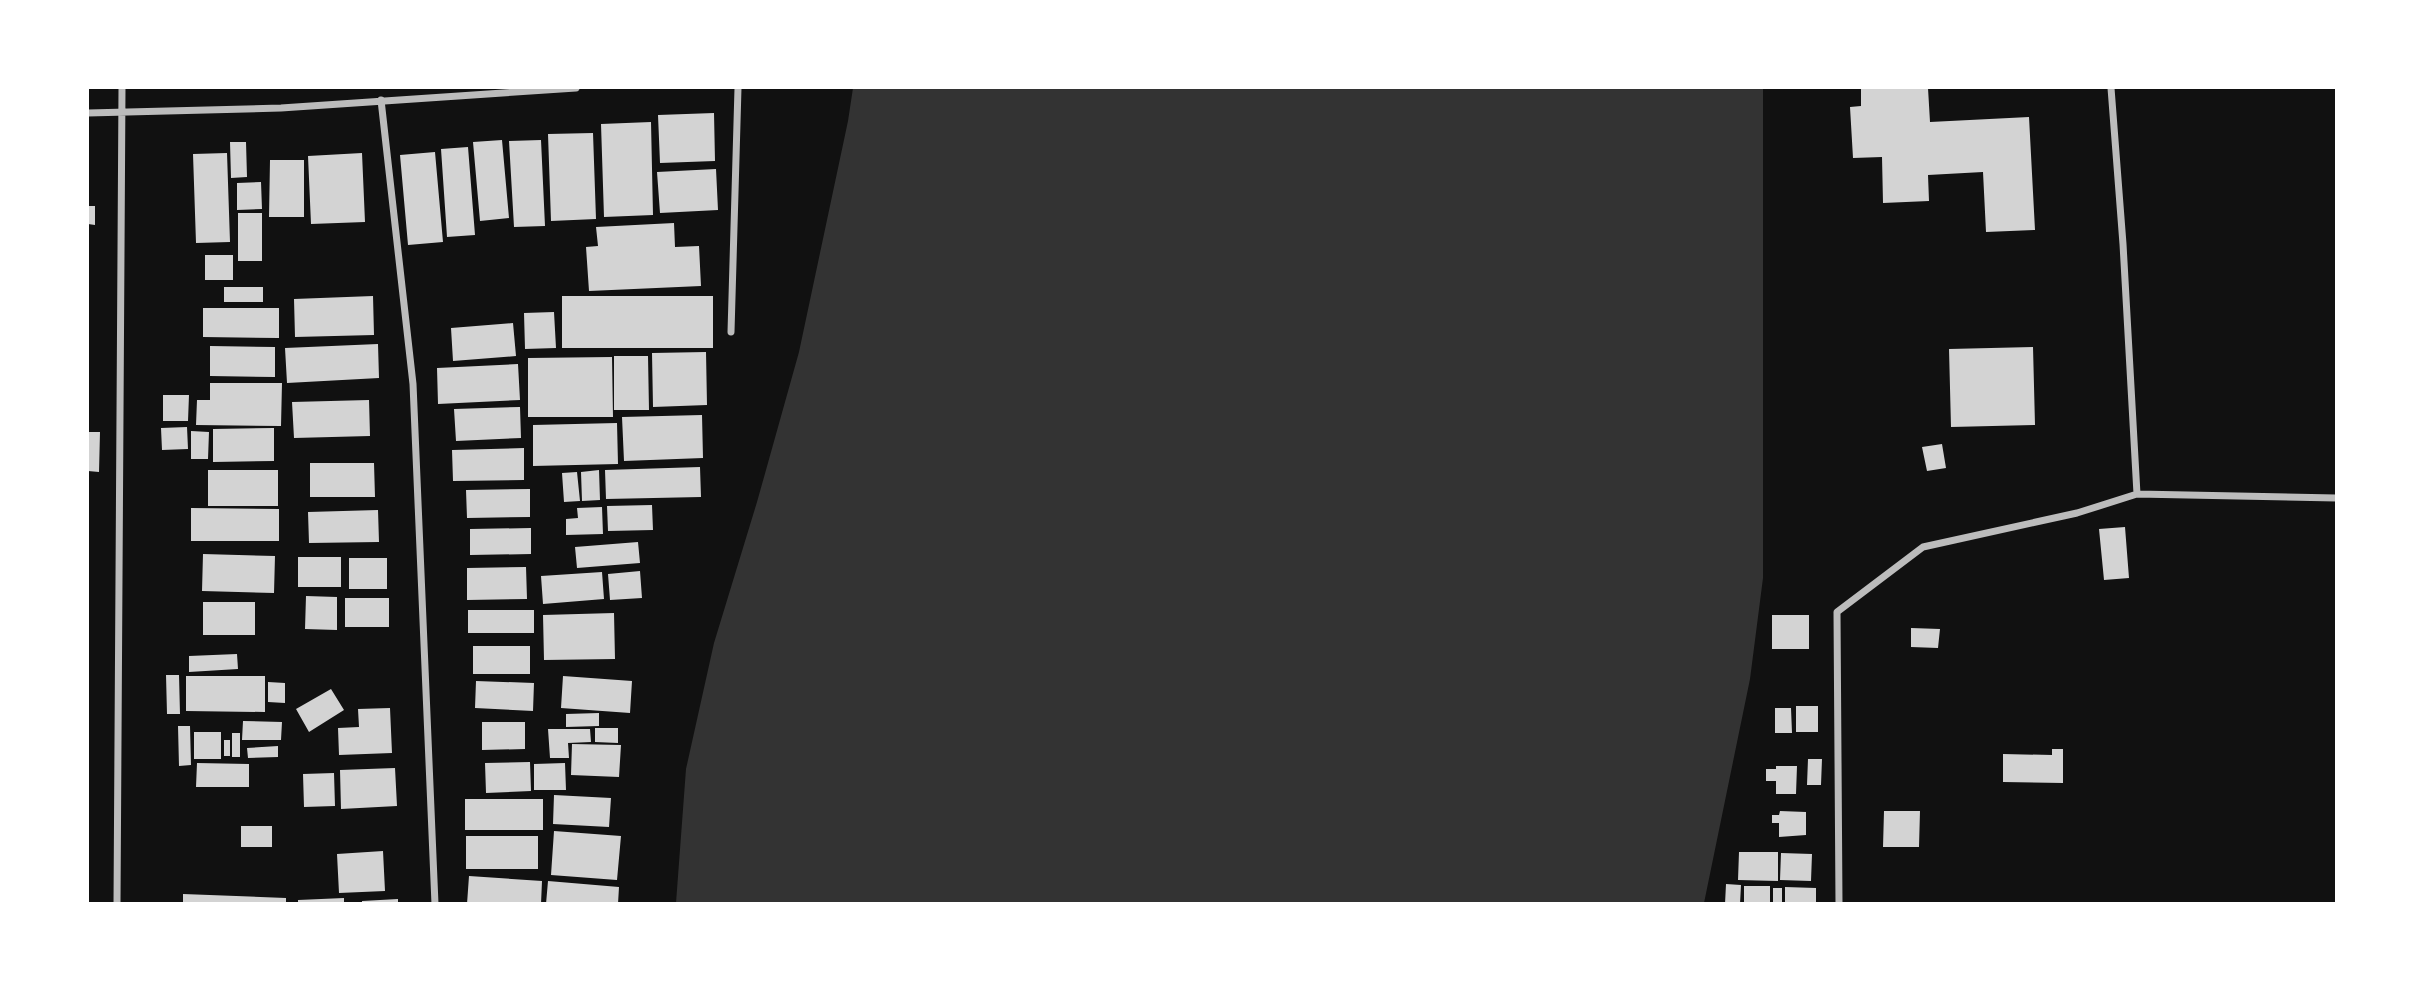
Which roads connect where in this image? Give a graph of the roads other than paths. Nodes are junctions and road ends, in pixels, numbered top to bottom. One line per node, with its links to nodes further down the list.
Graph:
1 (122, 88): 6 (street)
2 (576, 88): 5 (street)
3 (738, 88): 8 (street)
4 (2111, 88): 9 (street)
5 (380, 100): 6 (street); 12 (street)
6 (122, 112): 7 (street); 11 (street)
7 (88, 113)
8 (731, 332)
9 (2137, 494): 10 (street); 13 (street)
10 (2336, 498)
11 (117, 904)
12 (435, 904)
13 (1839, 904)

